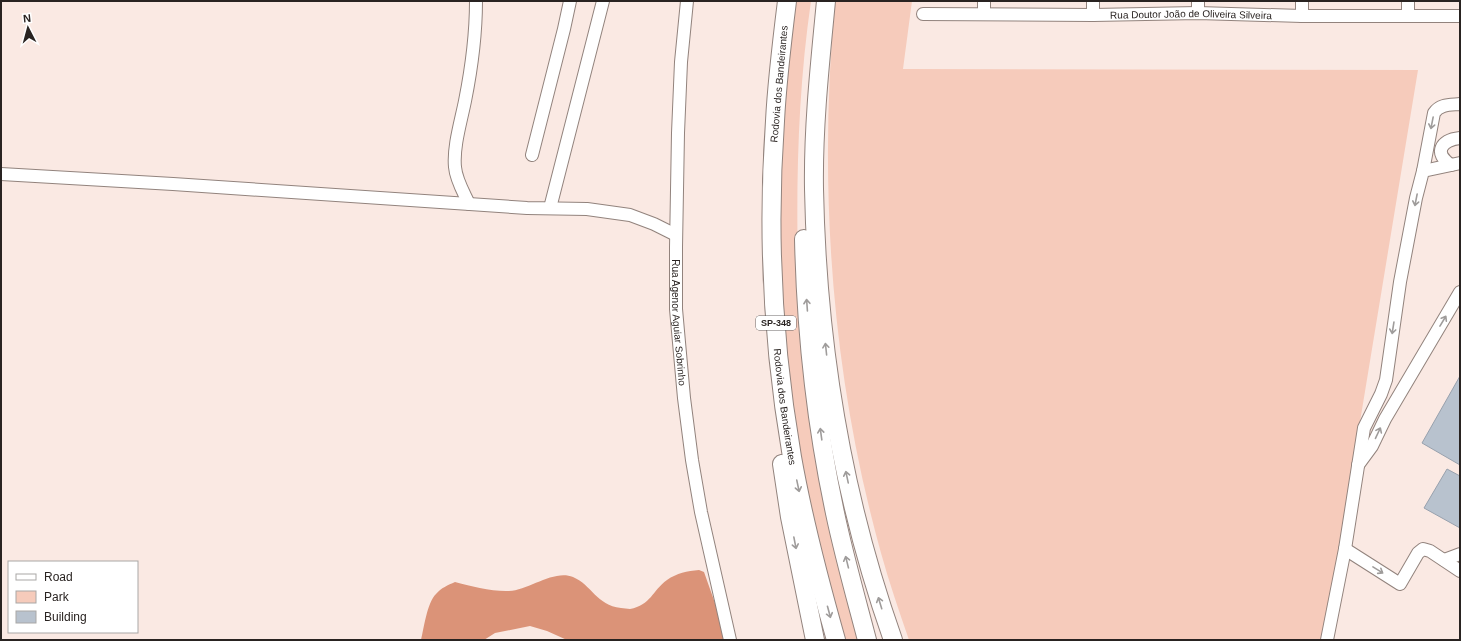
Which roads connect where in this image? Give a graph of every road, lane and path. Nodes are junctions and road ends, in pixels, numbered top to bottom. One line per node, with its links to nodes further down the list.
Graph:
1 (476, 1): 27 (street)
2 (570, 1): 23 (street)
3 (603, 1): 28 (street)
4 (687, 1): 29 (street, Rua Agenor Aguiar Sobrinho)
5 (787, 1): 20 (highway, Rodovia dos Bandeirantes / SP-348)
6 (819, 1): 39 (highway, SP-348, one-way to 6)
7 (826, 1): 40 (highway, one-way to 7)
8 (984, 1): 15 (street)
9 (1093, 1): 16 (street)
10 (1198, 1): 13 (street)
11 (1302, 1): 17 (street)
12 (1408, 1): 18 (street)
13 (1198, 13): 16 (street, Rua Doutor João de Oliveira Silveira); 17 (street, Rua Doutor João de Oliveira Silveira)
14 (923, 14): 15 (street, Rua Doutor João de Oliveira Silveira)
15 (984, 14): 16 (street, Rua Doutor João de Oliveira Silveira)
16 (1093, 15)
17 (1302, 16): 18 (street, Rua Doutor João de Oliveira Silveira)
18 (1408, 16): 19 (street, Rua Doutor João de Oliveira Silveira)
19 (1460, 16)
20 (779, 73): 37 (highway, one-way to 37); 38 (highway, Rodovia dos Bandeirantes / SP-348, one-way to 38)
21 (1460, 104): 25 (street, one-way to 25)
22 (1460, 138): 24 (street)
23 (532, 155)
24 (1456, 164): 25 (street)
25 (1423, 171): 31 (street, one-way to 31)
26 (1, 174): 27 (street)
27 (469, 204): 28 (street)
28 (550, 208): 29 (street)
29 (676, 235): 36 (street, Rua Agenor Aguiar Sobrinho)
30 (1460, 292): 31 (street, one-way to 30)
31 (1357, 466): 32 (street)
32 (1345, 549): 34 (street, one-way to 34); 41 (street)
33 (1460, 554): 34 (street)
34 (1444, 560): 35 (street)
35 (1460, 571)
36 (730, 640)
37 (815, 640)
38 (836, 640)
39 (868, 640)
40 (893, 640)
41 (1328, 640)

